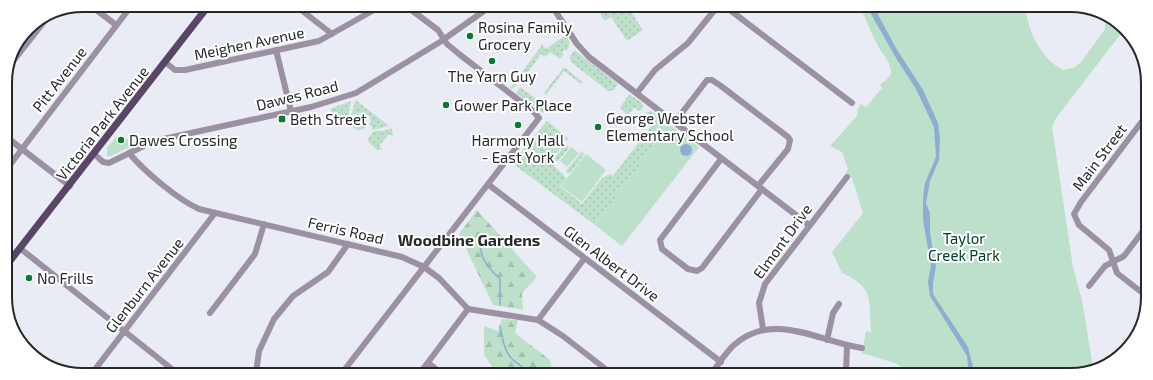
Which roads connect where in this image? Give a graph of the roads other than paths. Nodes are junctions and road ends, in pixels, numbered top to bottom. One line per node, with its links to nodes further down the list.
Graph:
1 (99, 12): 11 (street)
2 (126, 12): 11 (street, Pitt Avenue)
3 (203, 12): 17 (main road, Victoria Park Avenue)
4 (304, 12): 13 (street)
5 (370, 12): 13 (street, Meighen Avenue)
6 (414, 12): 14 (street)
7 (482, 12): 14 (street, Dawes Road)
8 (556, 12): 18 (street)
9 (713, 12): 18 (street)
10 (733, 12): 19 (street)
11 (116, 25): 24 (street, Pitt Avenue)
12 (38, 29): 16 (street)
13 (332, 34): 15 (street, Meighen Avenue)
14 (444, 39): 20 (street, Dawes Road); 30 (street)
15 (276, 50): 17 (street, Meighen Avenue); 20 (street)
16 (17, 56)
17 (165, 62): 26 (main road, Victoria Park Avenue)
18 (637, 93): 21 (street)
19 (852, 103)
20 (291, 112): 25 (street, Dawes Road)
21 (675, 122): 27 (street); 32 (street)
22 (1141, 123): 43 (street, Main Street)
23 (12, 140): 24 (street)
24 (22, 148): 28 (street, Pitt Avenue); 31 (street)
25 (129, 153): 26 (street, Dawes Road); 33 (street, Ferris Road)
26 (94, 154): 31 (main road, Victoria Park Avenue)
27 (721, 159): 32 (street); 32 (street)
28 (12, 162)
29 (847, 177): 35 (street, Elmont Drive)
30 (489, 185): 41 (street, Glen Albert Drive); 44 (street)
31 (70, 186): 38 (main road, Victoria Park Avenue)
32 (760, 188): 35 (street)
33 (215, 213): 34 (street, Ferris Road); 52 (street, Glenburn Avenue)
34 (264, 224): 37 (street, Ferris Road); 49 (street)
35 (809, 225): 51 (street, Elmont Drive)
36 (1141, 234): 43 (street)
37 (348, 244): 44 (street, Ferris Road); 60 (street)
38 (21, 249): 39 (main road, Victoria Park Avenue); 52 (street)
39 (15, 256): 40 (main road, Victoria Park Avenue); 42 (main road, Victoria Park Avenue)
40 (12, 259)
41 (584, 259): 50 (street); 56 (street, Glen Albert Drive)
42 (12, 261)
43 (1113, 263): 45 (street); 46 (street)
44 (424, 267): 48 (street, Ferris Road); 61 (street)
45 (1090, 286)
46 (1141, 293)
47 (839, 304): 53 (street)
48 (468, 309): 50 (street); 57 (street)
49 (210, 313)
50 (538, 320): 64 (street)
51 (763, 329): 53 (street); 56 (street)
52 (124, 331): 58 (street, Glenburn Avenue); 59 (street)
53 (827, 340): 54 (street)
54 (847, 346): 55 (street); 66 (street)
55 (862, 348)
56 (721, 362): 65 (street)
57 (428, 363): 62 (street); 63 (street)
58 (96, 368)
59 (171, 368)
60 (257, 368)
61 (346, 368)
62 (424, 368)
63 (434, 368)
64 (604, 368)
65 (716, 368)
66 (846, 368)

